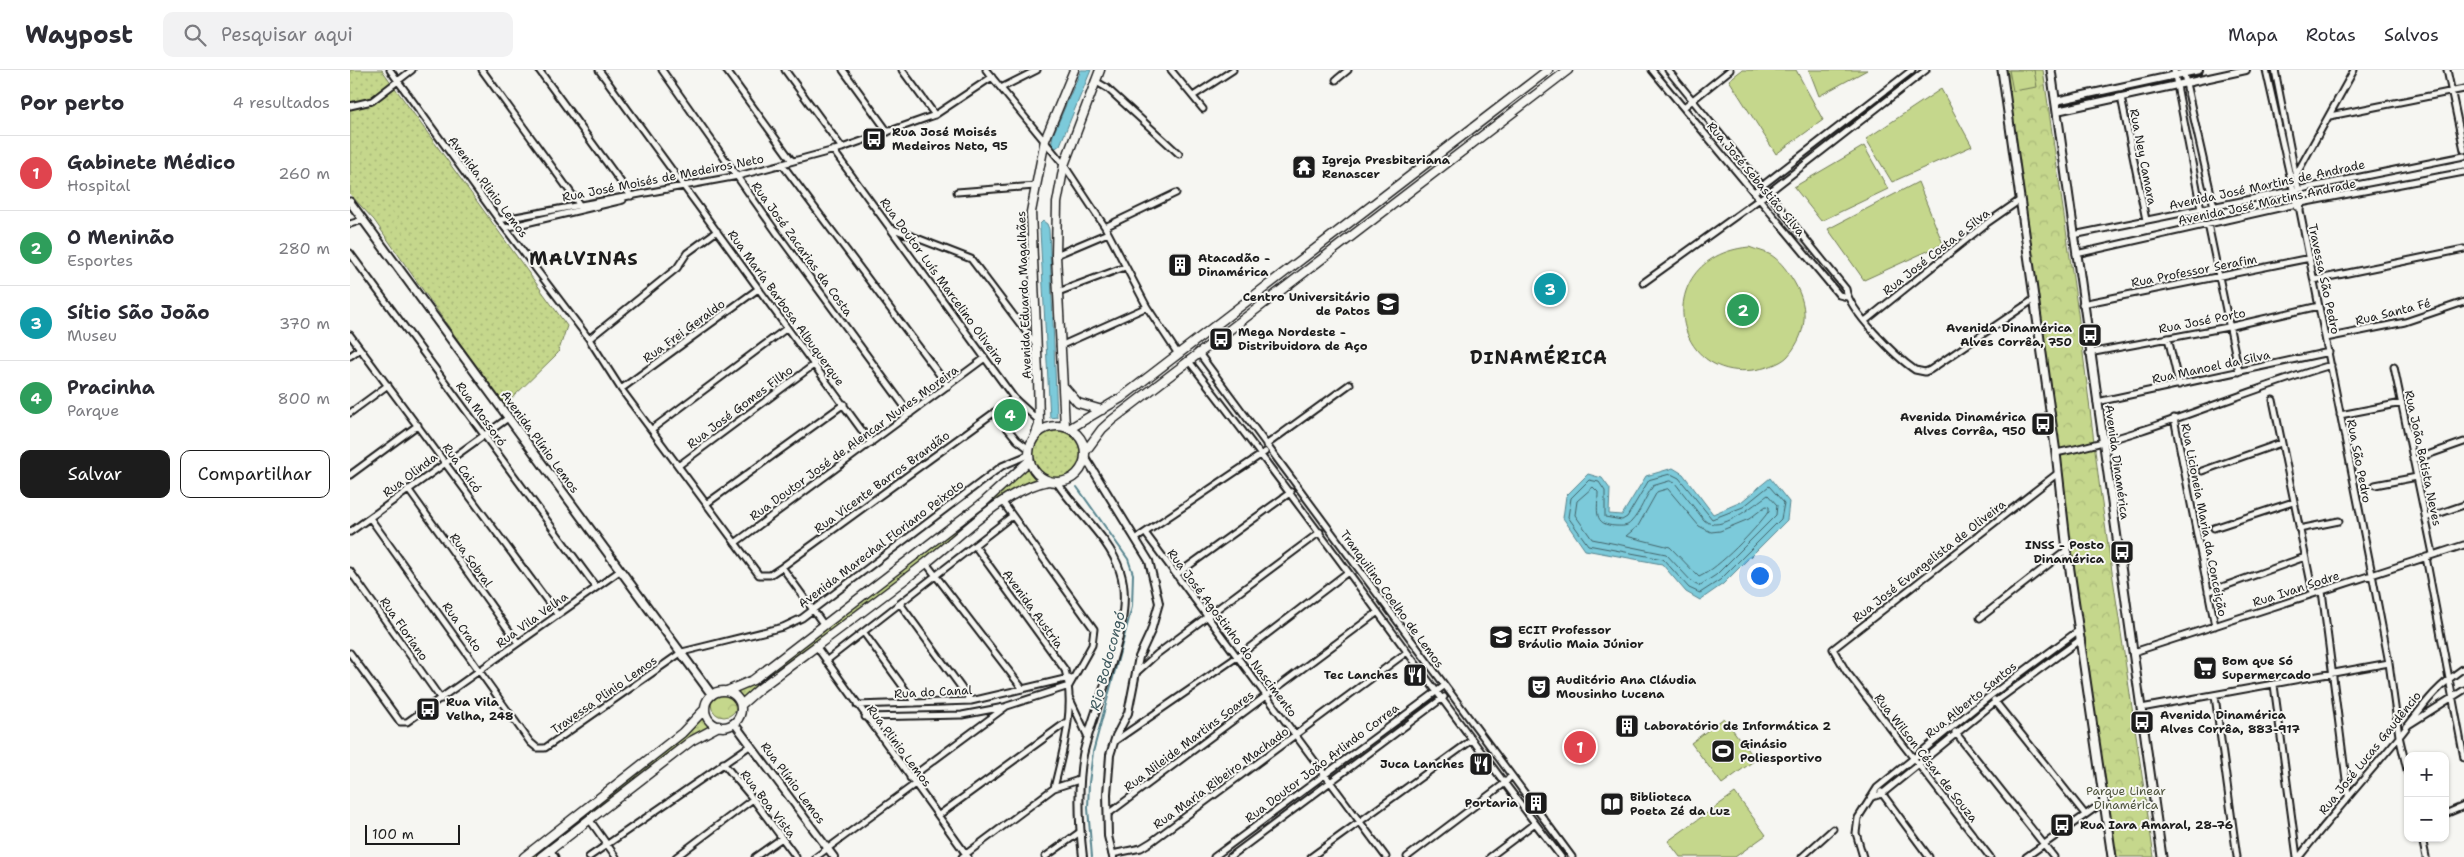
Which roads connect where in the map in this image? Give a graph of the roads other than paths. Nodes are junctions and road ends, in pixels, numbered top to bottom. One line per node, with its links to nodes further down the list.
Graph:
1 (390, 70): 37 (street, Avenida Plinio Lemos)
2 (412, 70): 37 (street)
3 (482, 70): 81 (street)
4 (539, 70): 77 (street)
5 (599, 70): 68 (street, Rua María Barbosa Albuquerque)
6 (662, 70): 65 (street, Rua José Zacarias da Costa)
7 (726, 70): 61 (street)
8 (785, 70): 56 (street)
9 (843, 70): 54 (street)
10 (902, 70): 52 (street)
11 (986, 70): 35 (street)
12 (1037, 70): 41 (street)
13 (1074, 70): 55 (main road, Avenida Eduardo Magalhães)
14 (1100, 70): 38 (main road)
15 (1171, 70): 44 (street)
16 (1233, 70): 44 (street)
17 (1348, 70): 36 (street)
18 (1548, 70): 129 (main road)
19 (1568, 70): 126 (main road)
20 (1652, 70): 49 (street, Rua José Sebastião Silva)
21 (1668, 70): 46 (street, Rua José Sebastião Silva)
22 (1730, 70): 46 (street)
23 (1912, 70): 70 (street)
24 (1926, 70): 76 (street)
25 (2002, 70): 79 (main road)
26 (2051, 70): 47 (main road, Avenida Dinamérica)
27 (2199, 70): 33 (street)
28 (2246, 70): 39 (street)
29 (2266, 70): 67 (street)
30 (2275, 70): 66 (street)
31 (2354, 70): 53 (street)
32 (2447, 70): 43 (street)
33 (2183, 72): 34 (street); 39 (street)
34 (2174, 73): 40 (street); 47 (street)
35 (992, 77): 41 (street); 52 (street, Rua José Moisés de Medeiros Neto)
36 (1336, 80)
37 (397, 81): 48 (street); 87 (street, Avenida Plinio Lemos)
38 (1095, 81): 59 (street); 63 (main road)
39 (2186, 82): 40 (street); 83 (street)
40 (2177, 84): 45 (street); 84 (street)
41 (1001, 88): 55 (street)
42 (2464, 89): 43 (street)
43 (2451, 92): 53 (street); 58 (street)
44 (1193, 96): 50 (street)
45 (2121, 97): 51 (street); 89 (street, Rua Ney Camara)
46 (1693, 100): 49 (street); 70 (street, Rua José Sebastião Silva)
47 (2056, 101): 51 (main road, Avenida Dinamérica)
48 (350, 106)
49 (1684, 107): 74 (street, Rua José Sebastião Silva)
50 (1203, 109)
51 (2057, 110): 98 (main road, Avenida Dinamérica)
52 (934, 115): 54 (street, Rua José Moisés de Medeiros Neto)
53 (2330, 116): 66 (street)
54 (888, 132): 56 (street, Rua José Moisés de Medeiros Neto)
55 (1044, 140): 63 (street); 69 (main road, Avenida Eduardo Magalhães)
56 (842, 148): 57 (street, Rua José Moisés de Medeiros Neto)
57 (833, 150): 61 (street, Rua José Moisés de Medeiros Neto); 95 (street, Rua Doutor Luís Marcelino Oliveira)
58 (2464, 150)
59 (1179, 154)
60 (2464, 156): 71 (street, Avenida José Martins de Andrade)
61 (792, 161): 62 (street, Rua José Moisés de Medeiros Neto)
62 (782, 164): 65 (street, Rua José Moisés de Medeiros Neto); 140 (street)
63 (1064, 165): 92 (street); 102 (main road)
64 (2464, 172): 82 (street, Avenida José Martins Andrade)
65 (738, 176): 68 (street, Rua José Moisés de Medeiros Neto); 151 (street, Rua José Zacarias da Costa)
66 (2296, 176): 67 (street); 71 (street)
67 (2290, 179): 72 (street)
68 (684, 185): 77 (street, Rua José Moisés de Medeiros Neto); 94 (street); 96 (street, Rua María Barbosa Albuquerque)
69 (1035, 186): 73 (street); 123 (main road, Avenida Eduardo Magalhães)
70 (1762, 186): 74 (street); 76 (street, Rua José Sebastião Silva)
71 (2298, 189): 72 (street, Avenida José Martins de Andrade); 82 (street)
72 (2292, 190): 82 (street); 83 (street, Avenida José Martins de Andrade)
73 (957, 192)
74 (1754, 192): 78 (street, Rua José Sebastião Silva)
75 (1176, 193): 92 (street)
76 (1768, 193): 78 (street); 88 (street, Rua José Sebastião Silva)
77 (631, 196): 81 (street, Rua José Moisés de Medeiros Neto)
78 (1760, 198): 93 (street, Rua José Sebastião Silva); 107 (street)
79 (2020, 200): 111 (main road); 116 (street, Rua José Costa e Silva)
80 (350, 202): 85 (main road, Avenida Plínio Lemos)
81 (579, 204): 87 (street, Rua José Moisés de Medeiros Neto)
82 (2298, 204): 91 (street, Avenida José Martins Andrade); 103 (street, Travessa São Pedro)
83 (2214, 207): 84 (street, Avenida José Martins de Andrade)
84 (2201, 209): 89 (street, Avenida José Martins de Andrade)
85 (353, 212): 86 (main road, Avenida Plínio Lemos)
86 (363, 220): 90 (street); 153 (main road, Avenida Plínio Lemos)
87 (499, 220): 94 (street, Avenida Plinio Lemos)
88 (1790, 220): 93 (street); 110 (street, Rua José Sebastião Silva)
89 (2146, 220): 98 (street, Avenida José Martins de Andrade)
90 (350, 224)
91 (2208, 224): 101 (street, Avenida José Martins Andrade); 105 (street)
92 (1105, 226): 97 (street)
93 (1783, 227): 110 (street, Rua José Sebastião Silva)
94 (505, 228): 122 (street, Avenida Plinio Lemos)
95 (891, 228): 123 (street); 131 (street, Rua Doutor Luís Marcelino Oliveira)
96 (717, 231): 108 (street, Rua María Barbosa Albuquerque); 122 (street)
97 (1108, 234): 102 (street); 104 (street)
98 (2074, 234): 101 (main road, Avenida Dinamérica)
99 (2464, 248): 106 (street)
100 (350, 253): 159 (street, Rua Mossoró)
101 (2075, 254): 113 (main road, Avenida Dinamérica)
102 (1056, 255): 109 (main road)
103 (2310, 258): 105 (street, Rua Professor Serafim); 106 (street, Travessa São Pedro)
104 (1125, 267): 109 (street); 115 (street)
105 (2218, 276): 113 (street, Rua Professor Serafim); 117 (street)
106 (2314, 280): 114 (street, Travessa São Pedro)
107 (1644, 283)
108 (758, 289): 118 (street, Rua María Barbosa Albuquerque); 142 (street, Rua Frei Geraldo)
109 (1058, 292): 124 (main road)
110 (1847, 297): 116 (street, Rua José Sebastião Silva)
111 (2033, 300): 116 (street, Rua José Sebastião Silva); 166 (main road)
112 (2464, 302): 121 (street, Rua Santa Fé)
113 (2082, 304): 128 (main road, Avenida Dinamérica)
114 (2319, 306): 117 (street, Rua José Porto); 121 (street, Travessa São Pedro)
115 (1147, 307): 124 (street); 129 (street)
116 (1866, 321)
117 (2228, 327): 120 (street, Rua José Porto); 136 (street)
118 (787, 328): 133 (street, Rua María Barbosa Albuquerque); 158 (street)
119 (350, 335): 125 (street, Rua Caicó)
120 (2168, 338): 128 (street, Rua José Porto); 139 (street)
121 (2326, 338): 127 (street, Travessa São Pedro)
122 (589, 340): 142 (street, Avenida Plinio Lemos)
123 (1036, 345): 155 (main road, Avenida Eduardo Magalhães)
124 (1060, 346): 141 (main road)
125 (360, 349): 130 (street); 138 (street, Rua Caicó)
126 (1198, 352): 132 (main road); 165 (street, Tranquilino Coelho de Lemos)
127 (2329, 352): 134 (street, Rua São Pedro); 136 (street, Rua Manoel da Silva)
128 (2089, 353): 145 (main road, Avenida Dinamérica)
129 (1178, 354): 148 (main road)
130 (350, 356)
131 (986, 358): 140 (street, Rua Doutor José de Alencar Nunes Moreira); 143 (street, Rua Doutor Luís Marcelino Oliveira)
132 (1188, 360): 167 (main road); 168 (street, Tranquilino Coelho de Lemos)
133 (815, 364): 147 (street, Rua María Barbosa Albuquerque); 172 (street, Rua José Gomes Filho)
134 (2331, 366): 152 (street, Rua São Pedro); 154 (street, Rua Licioneia Maria da Conceição)
135 (2394, 367): 146 (street, Rua João Batista Neves)
136 (2239, 372): 139 (street, Rua Manoel da Silva)
137 (1350, 384): 165 (street)
138 (388, 385): 150 (street); 156 (street, Rua Caicó)
139 (2179, 385): 145 (street, Rua Manoel da Silva)
140 (948, 386): 151 (street, Rua Doutor José de Alencar Nunes Moreira)
141 (1063, 387): 148 (main road); 157 (main road)
142 (622, 389): 158 (street)
143 (1014, 398): 149 (street, Rua Vicente Barros Brandão); 155 (street, Rua Doutor Luís Marcelino Oliveira)
144 (2273, 400): 163 (street)
145 (2097, 402): 164 (main road, Avenida Dinamérica)
146 (2402, 403): 152 (street); 170 (street, Rua João Batista Neves)
147 (844, 404): 162 (street, Rua María Barbosa Albuquerque); 186 (street)
148 (1102, 410): 157 (main road)
149 (994, 412): 169 (street); 206 (street, Rua Vicente Barros Brandão)
150 (350, 414)
151 (910, 414): 162 (street, Rua Doutor José de Alencar Nunes Moreira)
152 (2340, 416): 211 (street, Rua São Pedro)
153 (508, 418): 159 (street, Rua Olinda); 207 (main road, Avenida Plínio Lemos)
154 (2174, 418): 164 (street, Rua Licioneia Maria da Conceição); 215 (street, Rua Licioneia Maria da Conceição)
155 (1039, 420): 160 (main road, Avenida Eduardo Magalhães)
156 (418, 425): 171 (street, Rua Caicó); 175 (street)
157 (1067, 428): 160 (main road); 167 (main road)
158 (652, 429): 172 (street)
159 (484, 434): 171 (street, Rua Olinda); 213 (street, Rua Mossoró)
160 (1035, 436): 169 (main road)
161 (2464, 442): 170 (street)
162 (871, 443): 198 (street, Rua Doutor José de Alencar Nunes Moreira)
163 (2281, 443): 173 (street, Rua Licioneia Maria da Conceição); 185 (street)
164 (2102, 444): 166 (street, Rua Licioneia Maria da Conceição); 232 (main road, Avenida Dinamérica)
165 (1268, 447): 168 (street); 182 (street, Tranquilino Coelho de Lemos)
166 (2056, 453): 174 (main road)
167 (1085, 454): 178 (main road); 197 (street)
168 (1262, 454): 181 (street, Tranquilino Coelho de Lemos); 196 (street)
169 (1029, 455): 177 (main road); 218 (street, Avenida Marechal Floriano Peixoto); 223 (main road)
170 (2413, 460): 176 (street, Rua João Batista Neves)
171 (445, 462): 180 (street, Rua Olinda); 220 (street, Rua Caicó)
172 (678, 466): 186 (street)
173 (2202, 471)
174 (2058, 473): 201 (main road); 241 (street, Rua José Evangelista de Oliveira)
175 (350, 475)
176 (2417, 477): 179 (street); 190 (street, Rua João Batista Neves)
177 (1048, 481): 178 (main road); 183 (main road)
178 (1057, 482): 280 (street)
179 (2374, 485)
180 (408, 489): 189 (street, Rua Olinda); 228 (street, Rua Sobral)
181 (1291, 492): 184 (street, Tranquilino Coelho de Lemos); 210 (street)
182 (1304, 497): 184 (street); 249 (street, Tranquilino Coelho de Lemos)
183 (1002, 501): 188 (street); 205 (main road)
184 (1298, 502): 195 (street, Tranquilino Coelho de Lemos)
185 (2293, 502): 192 (street, Rua Licioneia Maria da Conceição); 193 (street)
186 (706, 504): 198 (street)
187 (2464, 505): 190 (street)
188 (1012, 516): 200 (street); 245 (street)
189 (370, 518): 194 (street, Rua Olinda); 240 (street, Rua Crato)
190 (2426, 518): 202 (street, Rua João Batista Neves)
191 (2339, 520): 193 (street)
192 (2214, 528)
193 (2299, 529): 203 (street)
194 (350, 532)
195 (1320, 532): 209 (street, Tranquilino Coelho de Lemos); 221 (street)
196 (1146, 534): 197 (street); 210 (street, Rua José Agostinho do Nascimento)
197 (1137, 538): 242 (street)
198 (736, 543): 206 (street, Rua Vicente Barros Brandão)
199 (2464, 545): 202 (street, Rua Ivan Sodre)
200 (975, 546): 212 (street); 244 (street, Avenida Austria)
201 (2067, 550): 222 (street); 225 (main road)
202 (2433, 554): 204 (street, Rua Ivan Sodre)
203 (2305, 557): 215 (street); 216 (street)
204 (2426, 557): 211 (street, Rua Ivan Sodre); 246 (street)
205 (926, 563): 212 (street); 229 (main road)
206 (782, 567): 218 (street)
207 (621, 570): 213 (street, Rua Vila Velha); 230 (main road, Avenida Plínio Lemos)
208 (350, 571): 262 (street, Rua Floriano)
209 (1348, 572): 219 (street, Tranquilino Coelho de Lemos); 235 (street)
210 (1176, 574): 221 (street, Rua José Agostinho do Nascimento)
211 (2372, 574): 214 (street, Rua Ivan Sodre); 238 (street, Rua São Pedro)
212 (937, 575): 217 (street); 250 (street)
213 (596, 587): 220 (street, Rua Vila Velha)
214 (2322, 591): 216 (street, Rua Ivan Sodre); 243 (street)
215 (2208, 592): 224 (street, Rua Licioneia Maria da Conceição)
216 (2313, 594): 224 (street, Rua Ivan Sodre)
217 (900, 605): 226 (street); 263 (street)
218 (814, 611): 223 (street); 230 (street, Avenida Marechal Floriano Peixoto)
219 (1378, 612): 231 (street, Tranquilino Coelho de Lemos); 256 (street, Rua Nileide Martins Soares)
220 (557, 614): 228 (street, Rua Vila Velha)
221 (1208, 618): 235 (street, Rua José Agostinho do Nascimento); 242 (street)
222 (1980, 618)
223 (824, 625): 252 (main road)
224 (2215, 626): 232 (street, Rua Ivan Sodre)
225 (2079, 630): 227 (main road); 234 (street, Rua Alberto Santos)
226 (864, 633): 236 (street); 265 (street)
227 (2081, 639): 237 (street); 303 (main road)
228 (518, 642): 240 (street, Rua Vila Velha)
229 (816, 646): 236 (street, Rua Plinio Lemos); 267 (main road)
230 (682, 652): 255 (main road, Avenida Plínio Lemos); 284 (street, Travessa Plinio Lemos)
231 (1407, 652): 253 (street, Tranquilino Coelho de Lemos); 278 (street, Rua Maria Ribeiro Machado)
232 (2134, 652): 269 (main road, Avenida Dinamérica)
233 (350, 653): 262 (street, Rua Vila Velha)
234 (2044, 655): 237 (street); 257 (street, Rua Alberto Santos)
235 (1236, 657): 256 (street, Rua José Agostinho do Nascimento); 282 (street)
236 (826, 661): 266 (street, Rua Plinio Lemos)
237 (2049, 663): 264 (street)
238 (2389, 663): 243 (street); 279 (street, Rua São Pedro)
239 (2464, 668): 246 (street, Rua José Lucas Gaudêncio)
240 (481, 670): 262 (street, Rua Vila Velha); 284 (street, Rua Crato)
241 (1846, 671): 286 (street, Rua Wilson César de Souza)
242 (1137, 672): 282 (street)
243 (2333, 674): 247 (street); 300 (street)
244 (1068, 677): 245 (street); 248 (street, Avenida Austria); 250 (street, Rua do Canal)
245 (1075, 678): 248 (street)
246 (2448, 680): 261 (street); 275 (street, Rua José Lucas Gaudêncio)
247 (2274, 685): 258 (street); 351 (street)
248 (1069, 686): 259 (street); 268 (street)
249 (1444, 686): 253 (street, Rua Doutor João Arlindo Correa); 254 (street, Tranquilino Coelho de Lemos)
250 (1022, 688): 263 (street, Rua do Canal)
251 (2464, 690): 261 (street)
252 (727, 691): 255 (main road); 267 (main road)
253 (1436, 691): 260 (street, Tranquilino Coelho de Lemos); 290 (street, Rua Doutor João Arlindo Correa)
254 (1449, 694): 260 (street, Rua Doutor João Arlindo Correa); 291 (street, Tranquilino Coelho de Lemos)
255 (712, 695): 270 (main road)
256 (1266, 696): 278 (street, Rua José Agostinho do Nascimento); 307 (street, Rua Nileide Martins Soares)
257 (1990, 696): 264 (street); 276 (street, Rua Alberto Santos)
258 (2215, 696): 269 (street); 350 (street)
259 (1069, 697): 272 (street); 280 (street)
260 (1441, 698): 281 (street, Tranquilino Coelho de Lemos); 296 (street, Rua Doutor João Arlindo Correa)
261 (2451, 698): 275 (street); 287 (street)
262 (441, 699)
263 (971, 701): 265 (street, Rua do Canal)
264 (1995, 702): 277 (street); 306 (street)
265 (915, 703): 266 (street, Rua do Canal)
266 (857, 705): 271 (street, Rua Plinio Lemos)
267 (741, 706): 273 (main road)
268 (1007, 706): 271 (street, Rua do Canal); 292 (street)
269 (2141, 708): 349 (main road, Avenida Dinamérica)
270 (705, 709): 274 (main road); 322 (main road)
271 (865, 717): 292 (street, Rua Plinio Lemos)
272 (1068, 721): 297 (street); 308 (street)
273 (734, 723): 274 (main road); 283 (street, Rua Plínio Lemos)
274 (719, 726): 309 (main road)
275 (2406, 727): 279 (street, Rua José Lucas Gaudêncio)
276 (1951, 728): 277 (street); 286 (street, Rua Alberto Santos)
277 (1956, 734): 289 (street); 317 (street)
278 (1296, 735): 290 (street, Rua José Agostinho do Nascimento); 320 (street, Rua Maria Ribeiro Machado)
279 (2399, 736): 285 (street, Rua São Pedro); 300 (street, Rua José Lucas Gaudêncio)
280 (1088, 737): 293 (street)
281 (1472, 740): 294 (street, Tranquilino Coelho de Lemos); 310 (street)
282 (1114, 741): 307 (street)
283 (751, 745): 288 (street); 318 (street, Rua Plínio Lemos)
284 (537, 748)
285 (2404, 757)
286 (1914, 758): 289 (street, Rua Wilson César de Souza); 298 (street, Rua Alberto Santos)
287 (2464, 758)
288 (723, 764): 302 (street, Rua Boa Vista); 316 (street)
289 (1919, 765): 299 (street); 345 (street, Rua Wilson César de Souza)
290 (1323, 774): 296 (street, Rua José Agostinho do Nascimento); 334 (street, Rua Doutor João Arlindo Correa)
291 (1511, 776): 294 (street); 341 (street, Tranquilino Coelho de Lemos)
292 (910, 778): 295 (street, Rua Plinio Lemos)
293 (1079, 780): 297 (street); 313 (street)
294 (1505, 783): 311 (street, Tranquilino Coelho de Lemos); 338 (street)
295 (915, 784): 308 (street, Rua Plinio Lemos); 318 (street)
296 (1330, 784): 310 (street, Rua José Agostinho do Nascimento); 335 (street, Rua Doutor João Arlindo Correa)
297 (1054, 788): 321 (street)
298 (1877, 788): 299 (street); 301 (street, Rua Alberto Santos)
299 (1882, 794): 301 (street); 344 (street)
300 (2348, 795): 351 (street, Rua José Lucas Gaudêncio)
301 (1871, 797): 343 (street, Rua Alberto Santos)
302 (753, 799): 314 (street, Rua Boa Vista); 327 (street)
303 (2105, 800): 306 (street); 348 (main road)
304 (2464, 806): 305 (street)
305 (2449, 812)
306 (2084, 813): 317 (street)
307 (1108, 814): 320 (street)
308 (939, 815): 321 (street, Rua Plinio Lemos)
309 (589, 820): 316 (street); 319 (main road)
310 (1359, 821): 336 (street); 337 (street, Rua José Agostinho do Nascimento)
311 (1535, 823): 339 (street); 340 (street, Tranquilino Coelho de Lemos)
312 (1833, 829): 342 (street)
313 (1080, 832): 332 (street); 333 (street)
314 (782, 838): 328 (street); 329 (street, Rua Boa Vista)
315 (2423, 842): 352 (street)
316 (607, 844): 325 (street); 326 (street)
317 (2043, 844): 346 (street); 347 (street)
318 (827, 848): 330 (street); 331 (street, Rua Plínio Lemos)
319 (550, 850): 323 (main road); 324 (street)
320 (1113, 855)
321 (965, 856)
322 (524, 857)
323 (541, 857)
324 (556, 857)
325 (589, 857)
326 (616, 857)
327 (676, 857)
328 (756, 857)
329 (796, 857)
330 (816, 857)
331 (834, 857)
332 (1045, 857)
333 (1083, 857)
334 (1214, 857)
335 (1230, 857)
336 (1311, 857)
337 (1386, 857)
338 (1407, 857)
339 (1490, 857)
340 (1561, 857)
341 (1572, 857)
342 (1802, 857)
343 (1863, 857)
344 (1929, 857)
345 (1990, 857)
346 (2026, 857)
347 (2054, 857)
348 (2112, 857)
349 (2162, 857)
350 (2237, 857)
351 (2298, 857)
352 (2426, 857)

